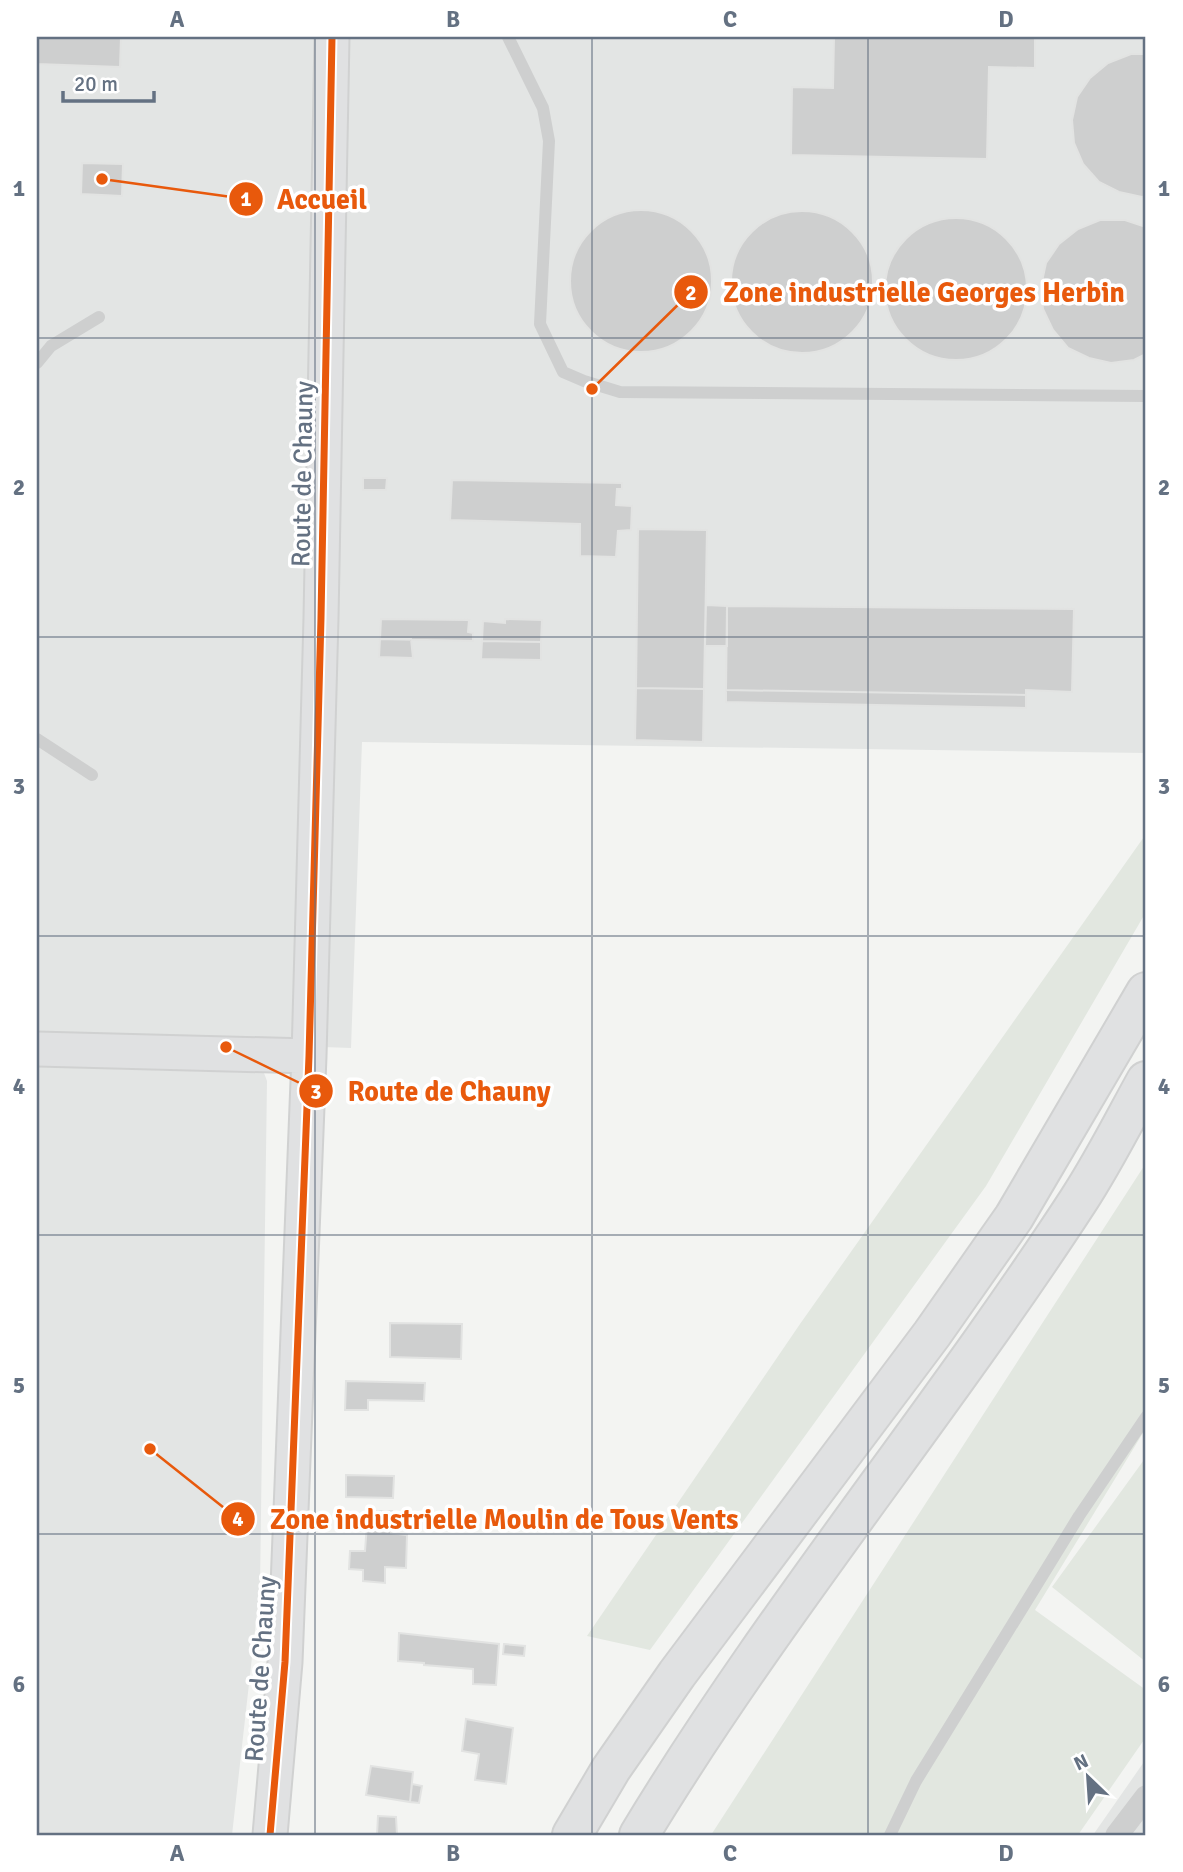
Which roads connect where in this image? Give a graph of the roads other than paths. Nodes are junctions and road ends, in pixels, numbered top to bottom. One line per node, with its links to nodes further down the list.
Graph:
1 (332, 37): 10 (street, Route de Chauny)
2 (508, 37): 5 (lane)
3 (99, 317): 4 (lane)
4 (37, 363)
5 (1146, 396)
6 (37, 740): 7 (lane)
7 (92, 775)
8 (1146, 992): 15 (highway)
9 (37, 1049): 10 (street)
10 (309, 1056): 14 (street, Route de Chauny)
11 (1146, 1081): 16 (highway)
12 (1146, 1417): 17 (lane)
13 (1146, 1797): 18 (street)
14 (270, 1835)
15 (572, 1835)
16 (639, 1835)
17 (890, 1835)
18 (1117, 1835)

